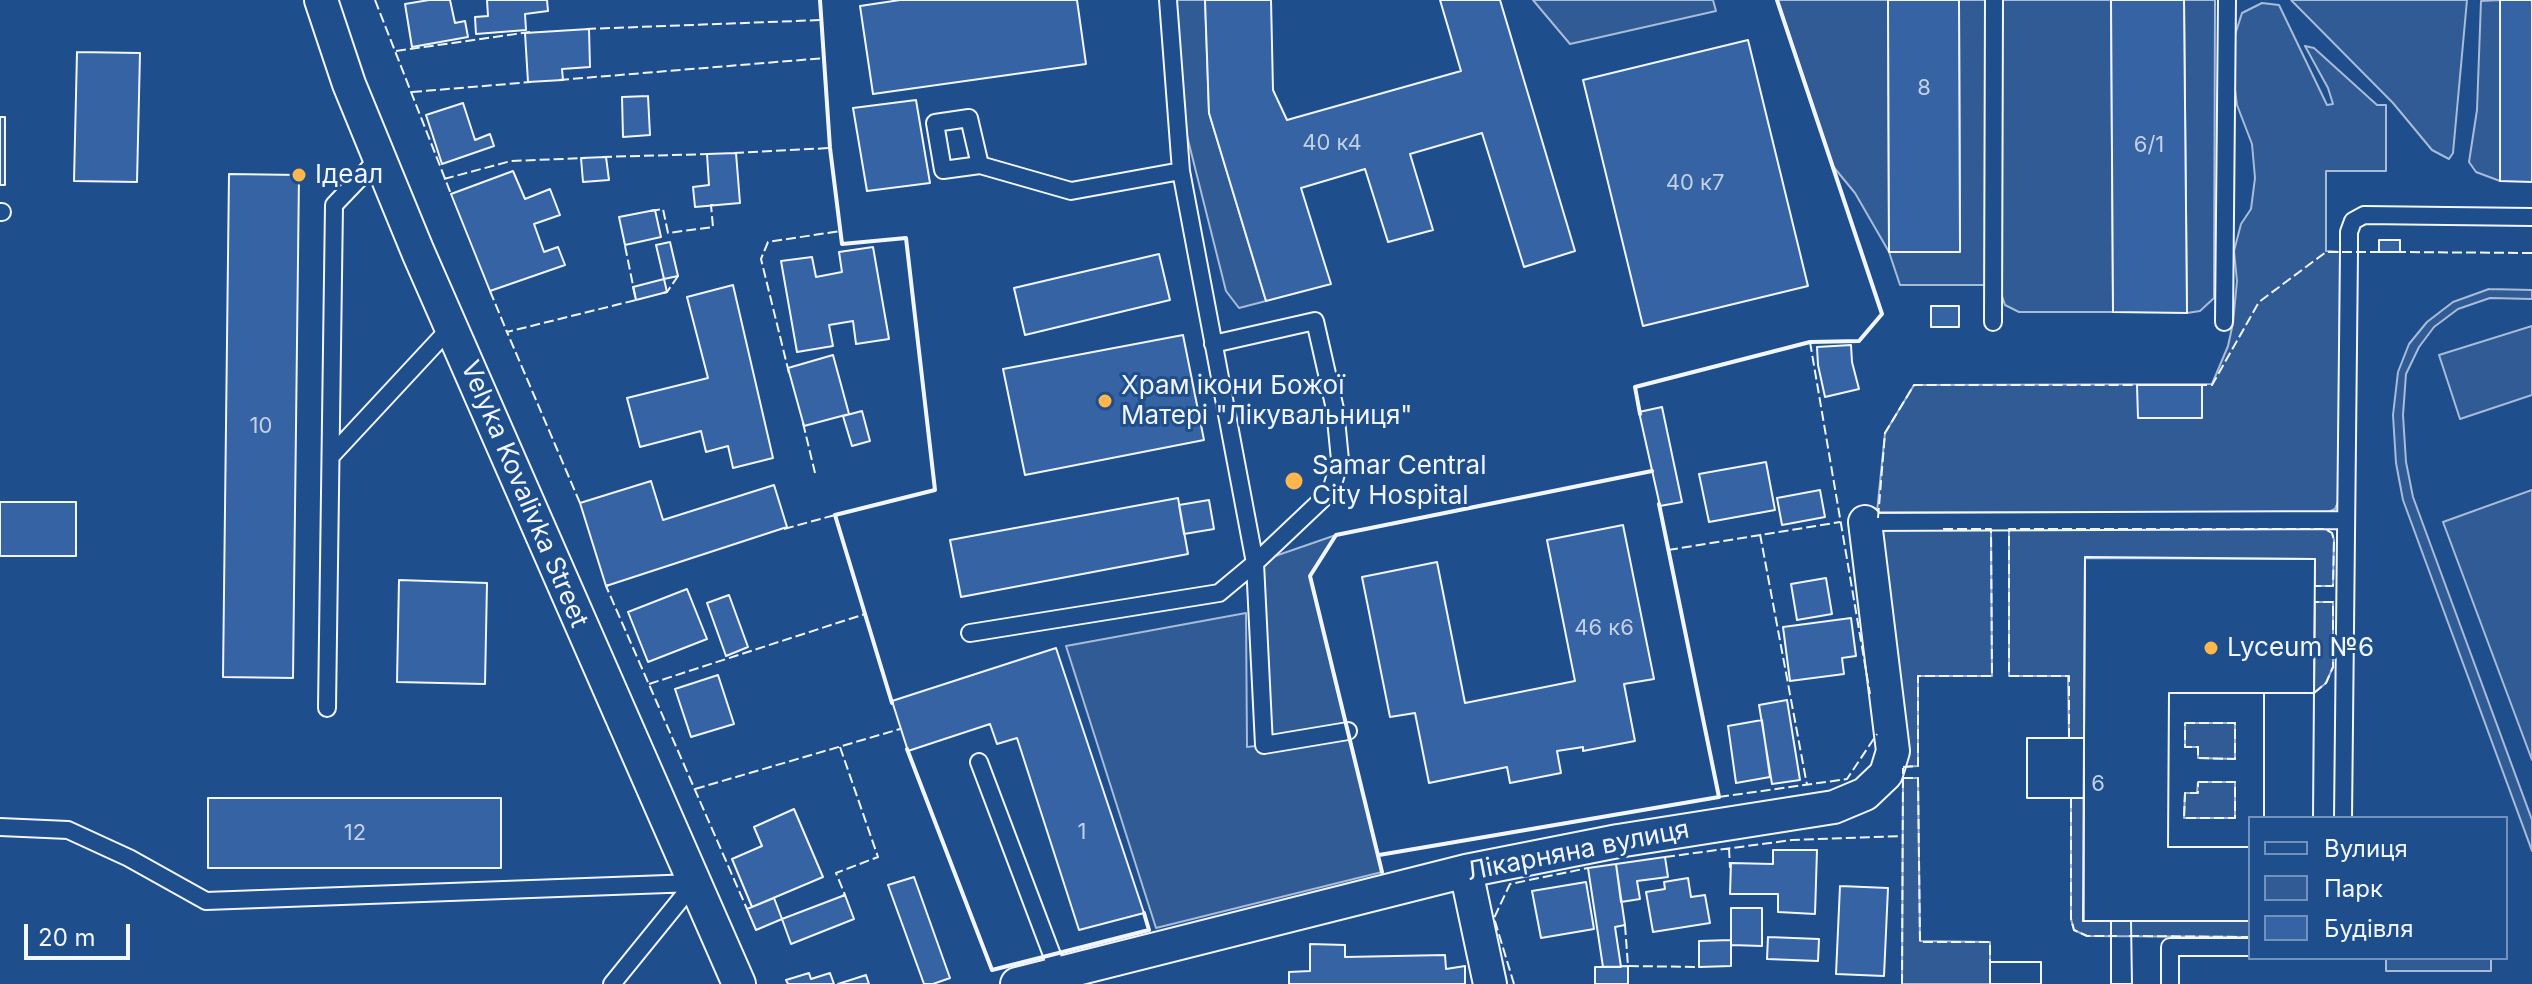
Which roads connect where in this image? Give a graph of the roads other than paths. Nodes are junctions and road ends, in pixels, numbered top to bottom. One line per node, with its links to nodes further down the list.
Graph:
1 (321, 0): 5 (street, Velyka Kovalivka Street)
2 (1168, 0): 7 (lane)
3 (1994, 0): 9 (lane)
4 (2227, 0): 10 (lane)
5 (379, 158): 11 (street, Velyka Kovalivka Street); 13 (lane)
6 (980, 165): 7 (lane)
7 (1181, 171): 12 (lane)
8 (2532, 217): 14 (lane)
9 (1993, 322)
10 (2224, 322)
11 (451, 327): 13 (lane); 24 (street, Velyka Kovalivka Street)
12 (1213, 344): 16 (lane); 16 (lane)
13 (332, 455): 18 (lane)
14 (2346, 520): 15 (lane); 21 (lane)
15 (1865, 522): 23 (street, Лікарняна вулиця)
16 (1255, 563): 17 (lane); 19 (lane)
17 (970, 633)
18 (327, 708)
19 (1348, 731)
20 (979, 762): 26 (lane)
21 (2343, 816)
22 (0, 827): 24 (lane)
23 (1466, 871): 26 (street, Лікарняна вулиця); 30 (street)
24 (694, 883): 27 (lane); 28 (street, Velyka Kovalivka Street)
25 (2248, 947): 31 (lane)
26 (1057, 974): 29 (street, Лікарняна вулиця)
27 (612, 984)
28 (739, 984)
29 (1017, 984)
30 (1490, 984)
31 (2170, 984)

